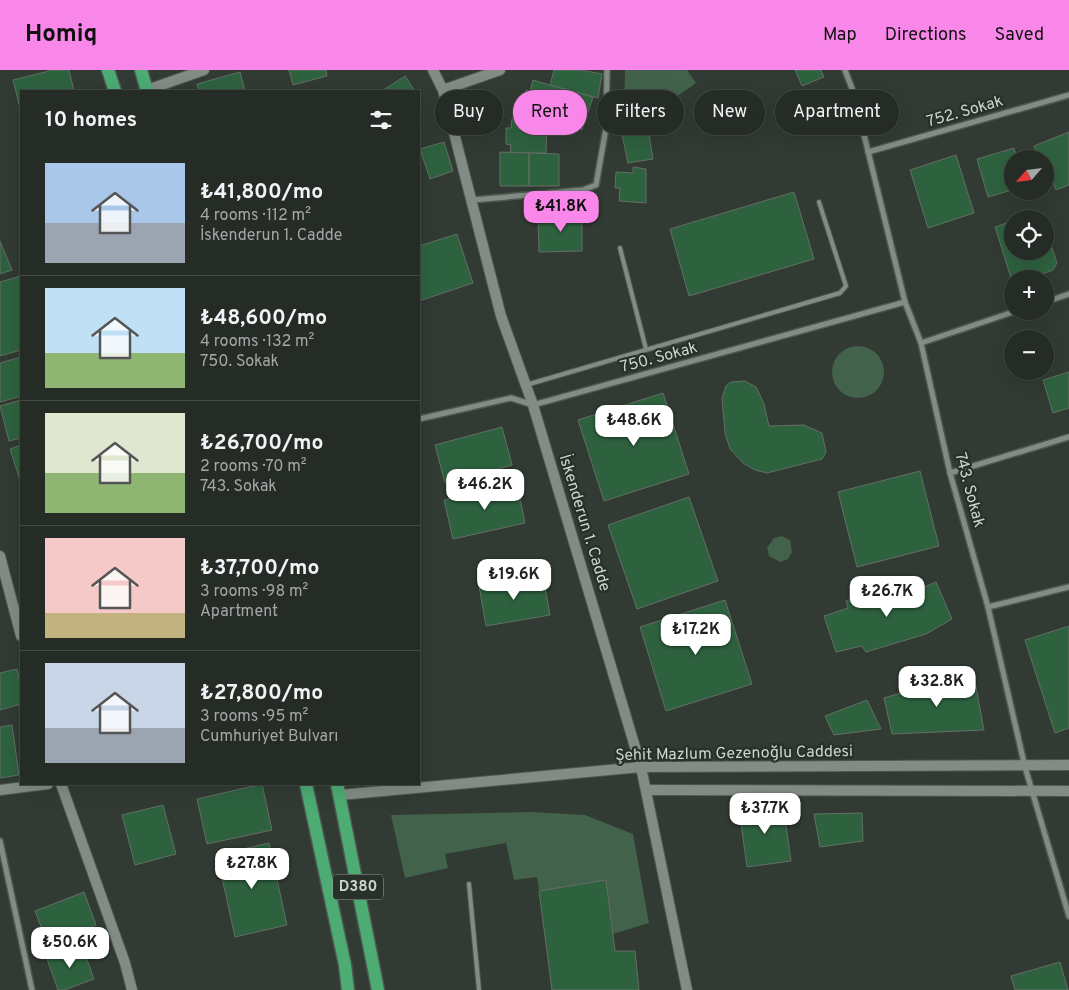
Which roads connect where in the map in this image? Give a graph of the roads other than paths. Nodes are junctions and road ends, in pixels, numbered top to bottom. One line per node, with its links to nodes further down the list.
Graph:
1 (108, 70): 8 (main road)
2 (141, 70): 9 (main road)
3 (204, 70): 10 (street)
4 (433, 70): 11 (street, İskenderun 1. Cadde)
5 (500, 70): 11 (street)
6 (607, 70): 15 (street)
7 (845, 70): 14 (street, 743. Sokak)
8 (115, 90)
9 (147, 90)
10 (150, 90)
11 (443, 90)
12 (1069, 95): 14 (street, 752. Sokak)
13 (455, 135): 15 (street, İskenderun 1. Cadde)
14 (868, 152): 20 (street, 743. Sokak)
15 (473, 200): 24 (street, İskenderun 1. Cadde)
16 (820, 202): 23 (lane)
17 (620, 248): 23 (lane)
18 (1069, 294): 19 (street)
19 (1054, 299)
20 (905, 302): 22 (street, 743. Sokak); 25 (street, 750. Sokak)
21 (1004, 315): 22 (street)
22 (921, 343): 28 (street, 743. Sokak)
23 (646, 349): 24 (lane)
24 (526, 385): 25 (street, İskenderun 1. Cadde)
25 (534, 405): 26 (street); 34 (street, İskenderun 1. Cadde)
26 (420, 419)
27 (1069, 437): 28 (street)
28 (950, 473): 31 (street, 743. Sokak)
29 (0, 556): 32 (street)
30 (1069, 587): 31 (street)
31 (988, 607): 35 (street, 743. Sokak)
32 (20, 632)
33 (1069, 765): 35 (street, Şehit Mazlum Gezenoğlu Caddesi)
34 (641, 767): 35 (street, Şehit Mazlum Gezenoğlu Caddesi); 36 (street, Şehit Mazlum Gezenoğlu Caddesi); 43 (street, İskenderun 1. Cadde)
35 (1025, 767): 45 (street, 743. Sokak)
36 (420, 783)
37 (40, 785): 42 (street)
38 (61, 785): 50 (street)
39 (306, 785): 51 (main road, D380)
40 (393, 785): 41 (street, Şehit Mazlum Gezenoğlu Caddesi)
41 (338, 789): 52 (main road, D380)
42 (0, 790)
43 (646, 790): 45 (street); 54 (street, İskenderun 1. Cadde)
44 (1069, 791): 45 (street)
45 (1034, 792): 48 (street, 743. Sokak)
46 (0, 841): 49 (street)
47 (468, 884): 53 (lane)
48 (1069, 916)
49 (32, 990)
50 (132, 990)
51 (348, 990)
52 (378, 990)
53 (479, 990)
54 (687, 990)

